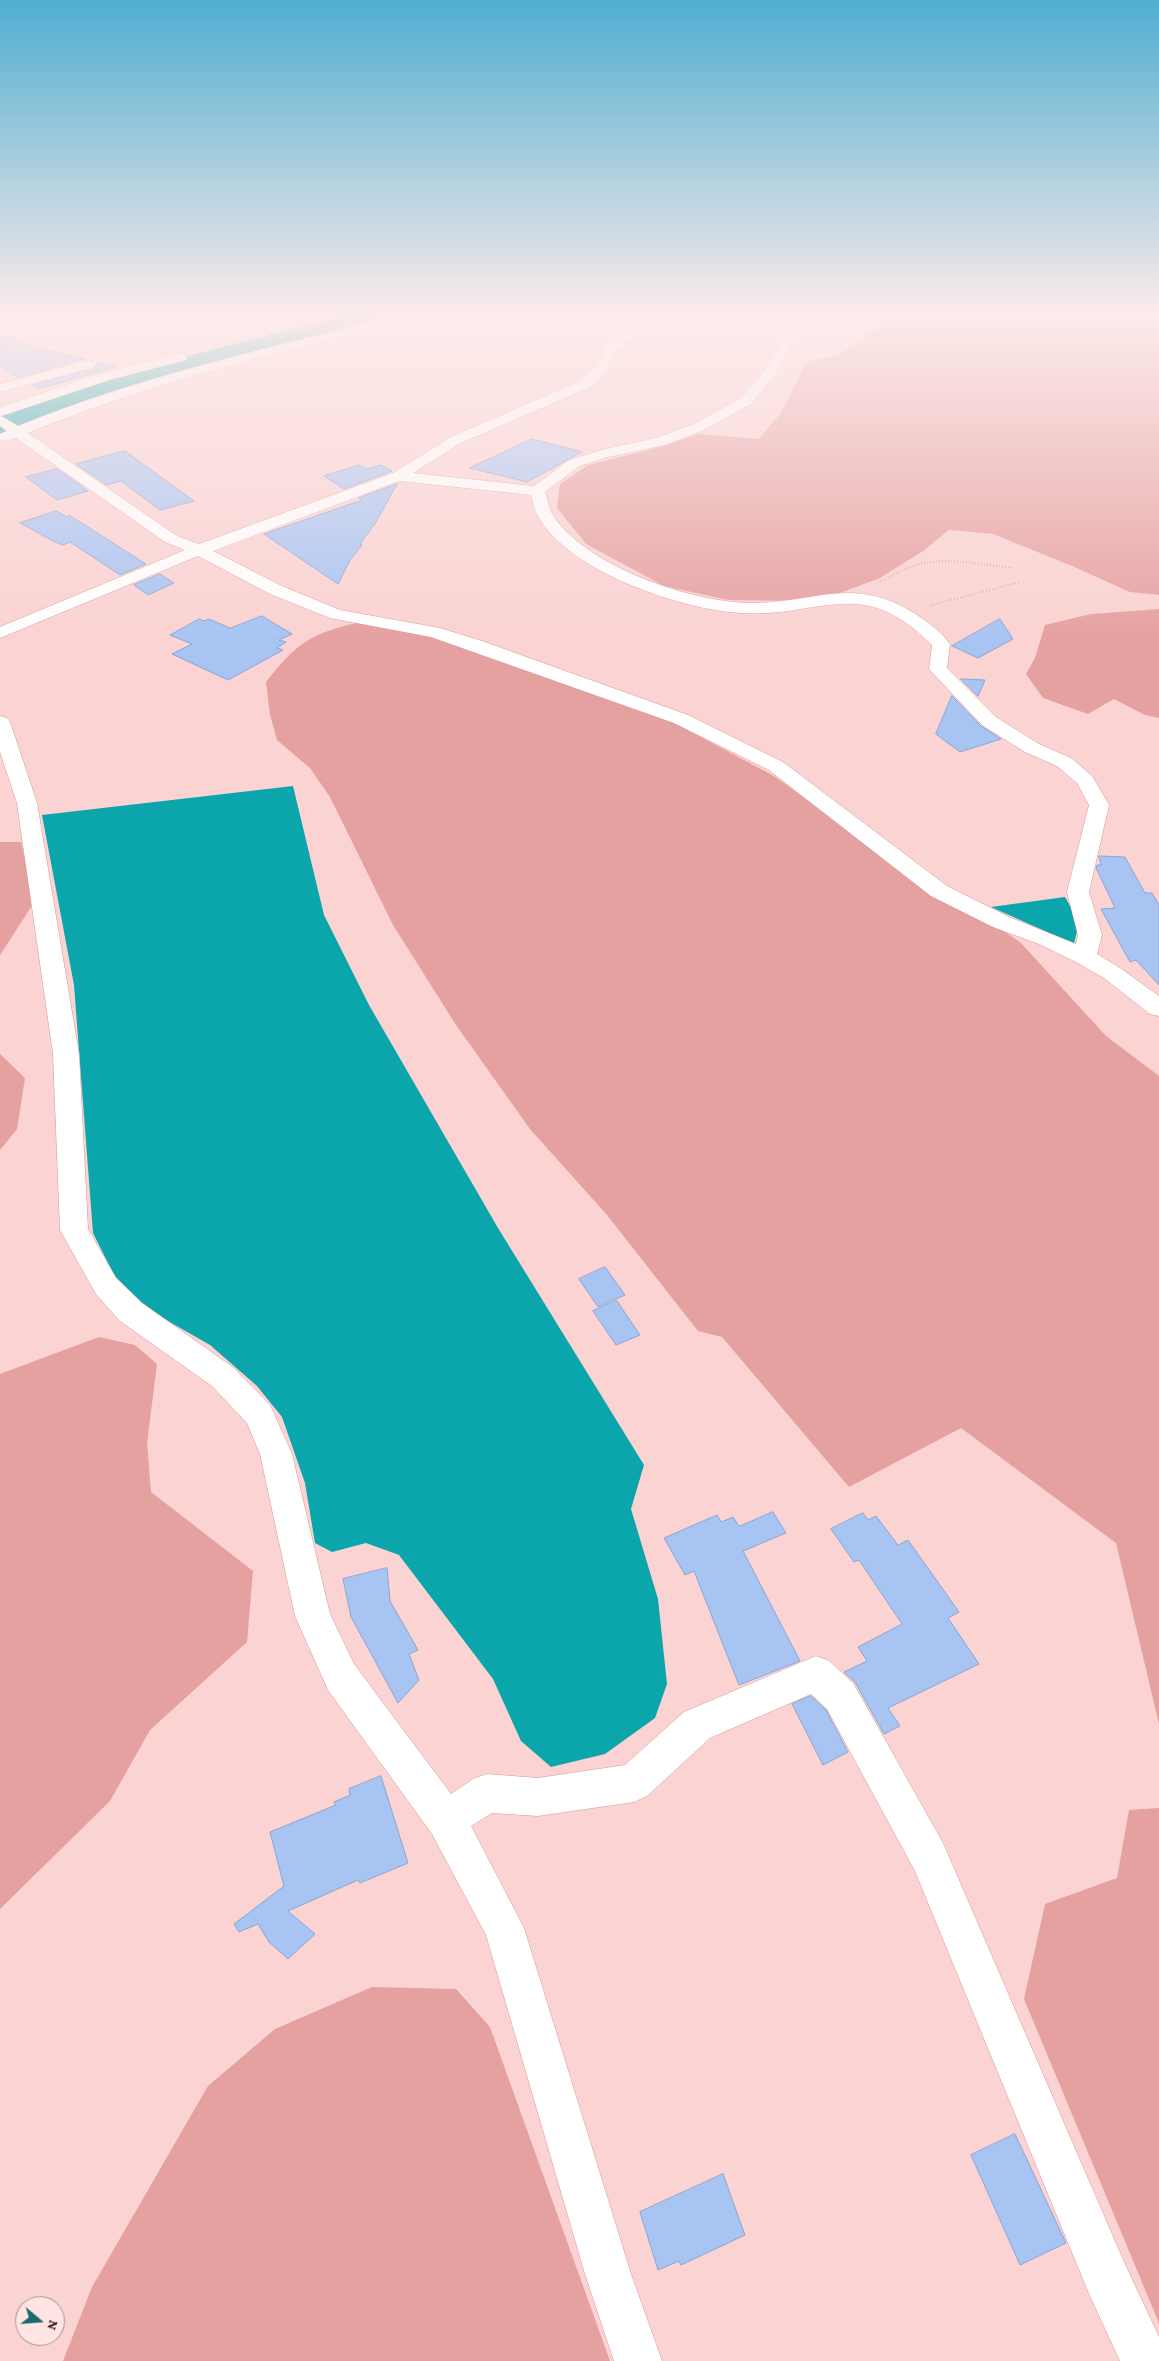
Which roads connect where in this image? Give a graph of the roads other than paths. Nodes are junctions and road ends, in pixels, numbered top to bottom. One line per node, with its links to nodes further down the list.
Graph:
1 (33, 422): 4 (street)
2 (497, 422): 5 (street)
3 (707, 422): 6 (street)
4 (8, 430): 7 (street)
5 (398, 476): 6 (street); 7 (street)
6 (537, 490): 10 (street)
7 (199, 550): 8 (street); 10 (street)
8 (0, 632)
9 (0, 722): 12 (street)
10 (1084, 957): 11 (street)
11 (1159, 1008)
12 (446, 1820): 13 (street); 14 (street)
13 (638, 2361)
14 (1145, 2361)

